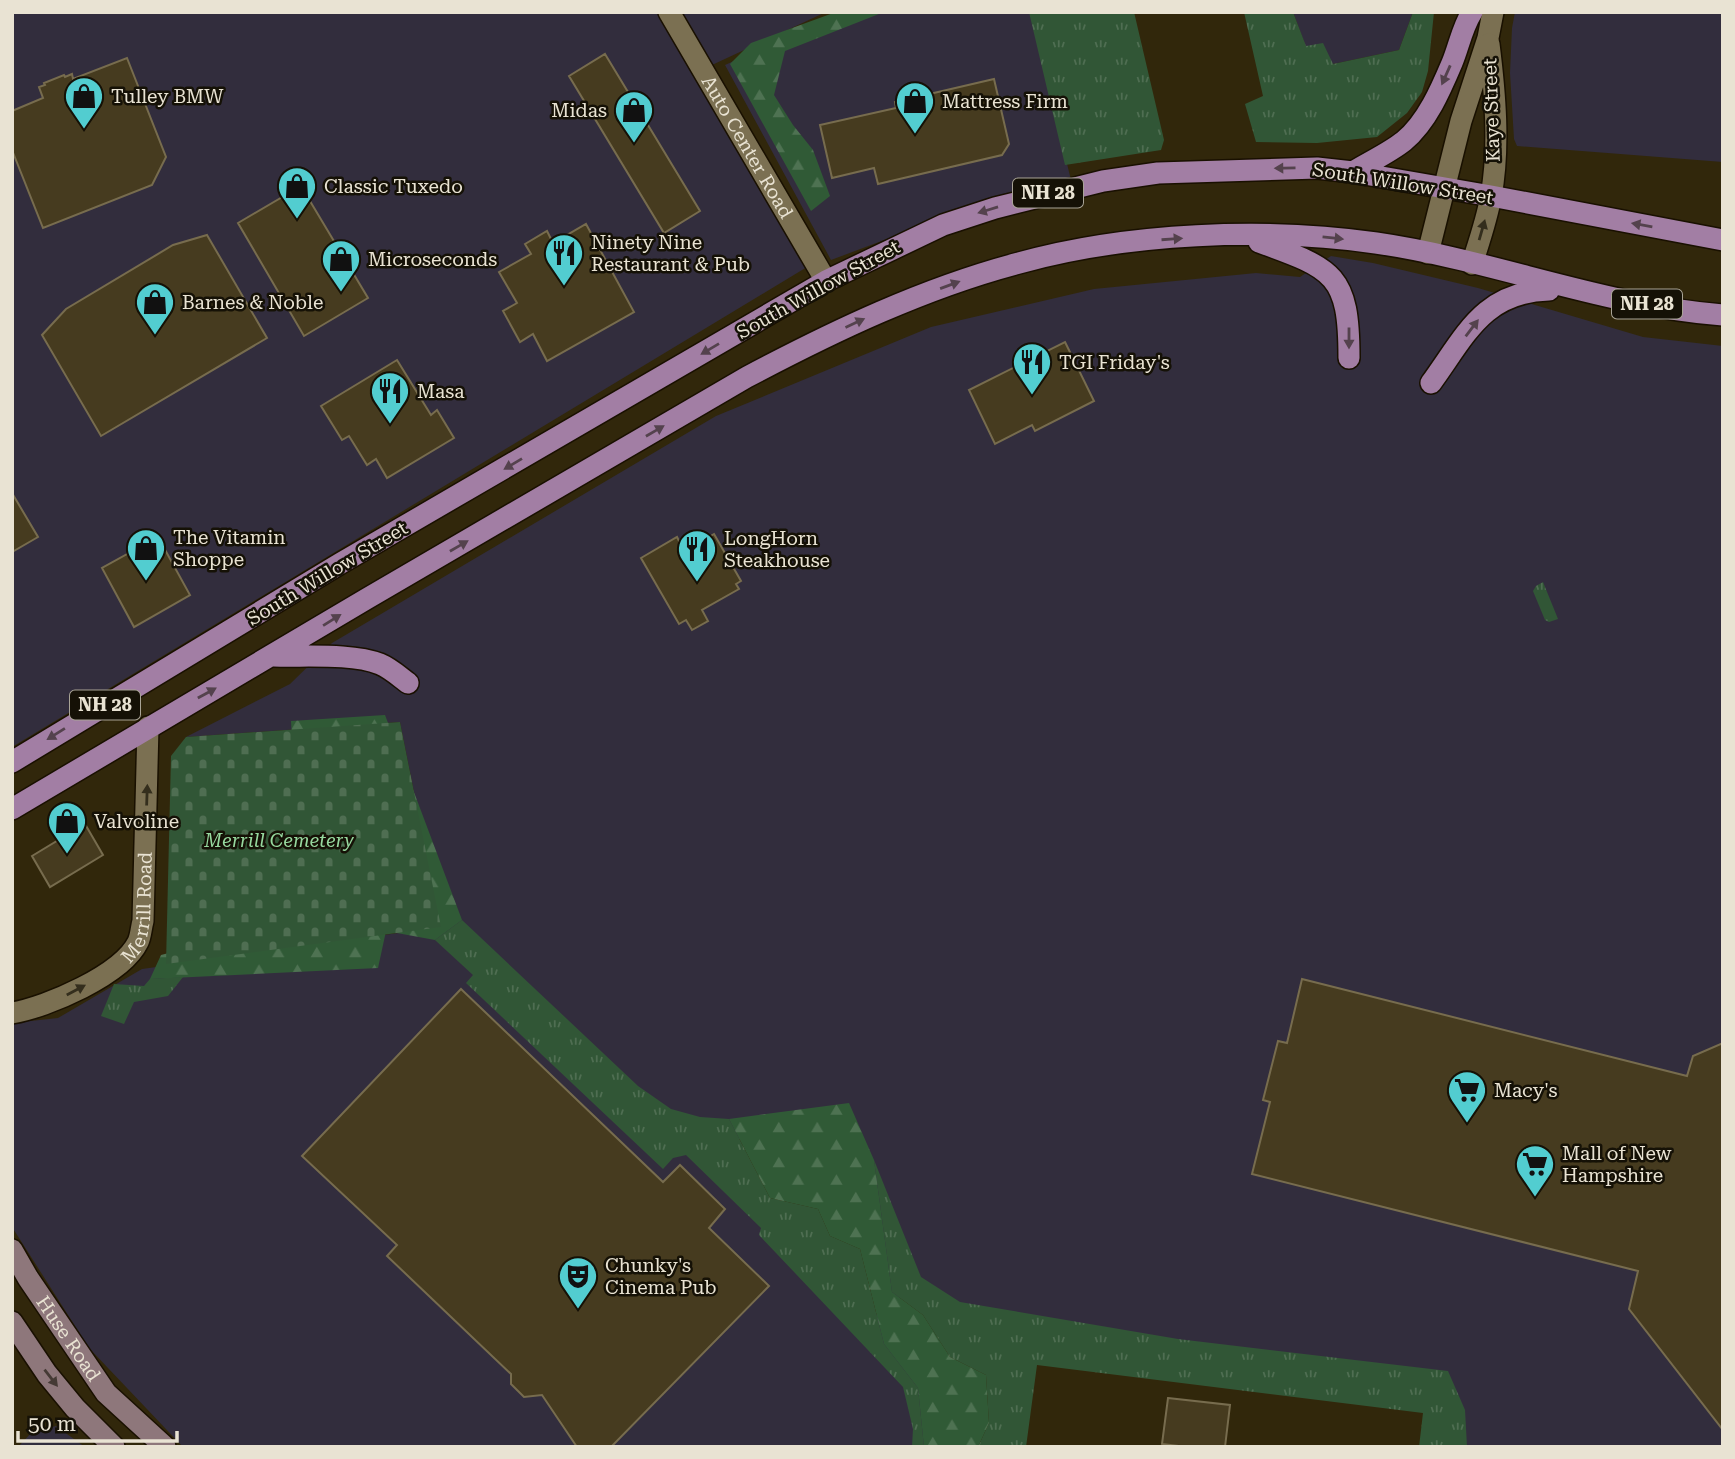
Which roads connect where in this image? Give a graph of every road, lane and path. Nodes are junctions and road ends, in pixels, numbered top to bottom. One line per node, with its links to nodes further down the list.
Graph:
1 (668, 12): 12 (street, Auto Center Road)
2 (1472, 12): 5 (main road, one-way to 5)
3 (1493, 12): 4 (street, Kaye Street)
4 (1488, 38): 6 (street, Kaye Street); 7 (street, Kaye Street)
5 (1353, 172): 6 (main road, South Willow Street / NH 28); 12 (main road, South Willow Street / NH 28, one-way to 12)
6 (1445, 188): 7 (main road, South Willow Street / NH 28); 10 (street, Kaye Street)
7 (1491, 196): 9 (main road, South Willow Street / NH 28, one-way to 7); 11 (street, Kaye Street, one-way to 7)
8 (1241, 235): 10 (main road, NH 28, one-way to 10); 15 (main road, one-way to 15); 17 (main road, NH 28, one-way to 8)
9 (1723, 240)
10 (1428, 253): 11 (main road, NH 28)
11 (1472, 264): 13 (main road, NH 28)
12 (826, 281): 20 (main road, South Willow Street / NH 28, one-way to 20)
13 (1571, 289): 14 (main road, NH 28); 16 (main road, one-way to 13)
14 (1723, 315)
15 (1349, 358)
16 (1431, 383)
17 (274, 656): 18 (main road); 19 (main road, NH 28, one-way to 17)
18 (408, 683)
19 (148, 727): 21 (main road, NH 28); 22 (street, Merrill Road, one-way to 19)
20 (12, 761)
21 (12, 809)
22 (12, 1013)
23 (12, 1250): 26 (street, Huse Road)
24 (12, 1322): 25 (street, Huse Road, one-way to 25)
25 (114, 1447)
26 (165, 1447)

